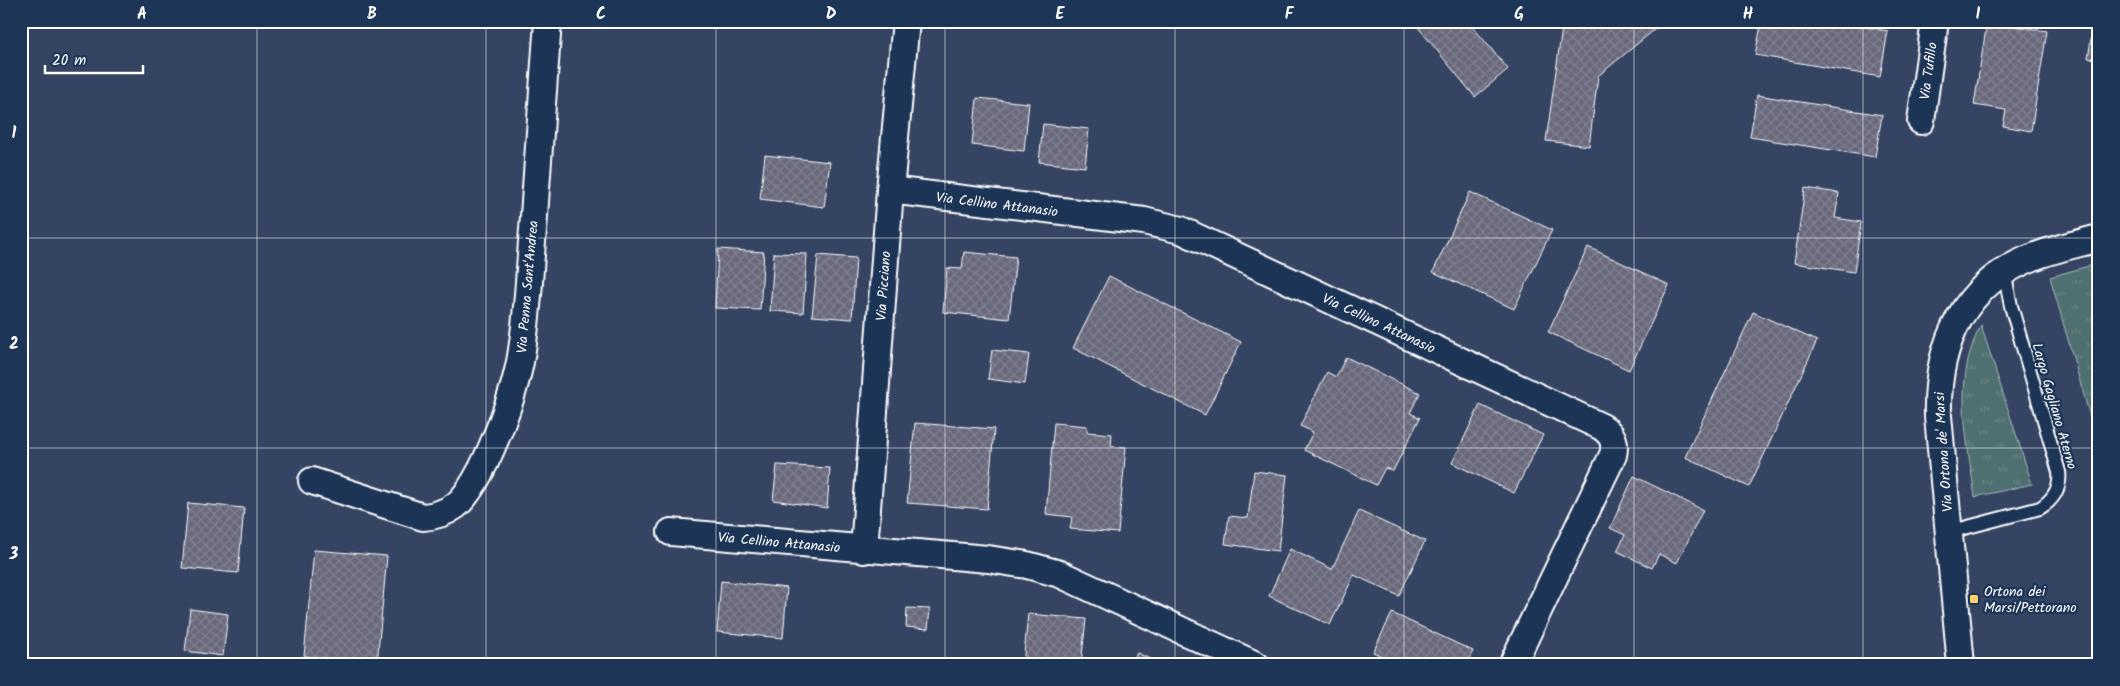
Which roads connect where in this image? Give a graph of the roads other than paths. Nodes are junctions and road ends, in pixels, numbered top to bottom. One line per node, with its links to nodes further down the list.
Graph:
1 (548, 21): 8 (street, Via Penna Sant'Andrea)
2 (906, 21): 5 (street, Via Picciano)
3 (1934, 21): 4 (street, Via Tufillo)
4 (1921, 121)
5 (890, 190): 11 (street, Via Picciano); 13 (street, Via Cellino Attanasio)
6 (2099, 238): 7 (street, Via Ortona de' Marsi)
7 (2004, 271): 10 (street, Via Ortona de' Marsi); 10 (lane, Largo Gagliano Aterno)
8 (312, 481)
9 (671, 532): 11 (street, Via Cellino Attanasio)
10 (1949, 532): 14 (street, Via Ortona de' Marsi)
11 (864, 550): 12 (street, Via Cellino Attanasio)
12 (1256, 665)
13 (1512, 665)
14 (1961, 665)

